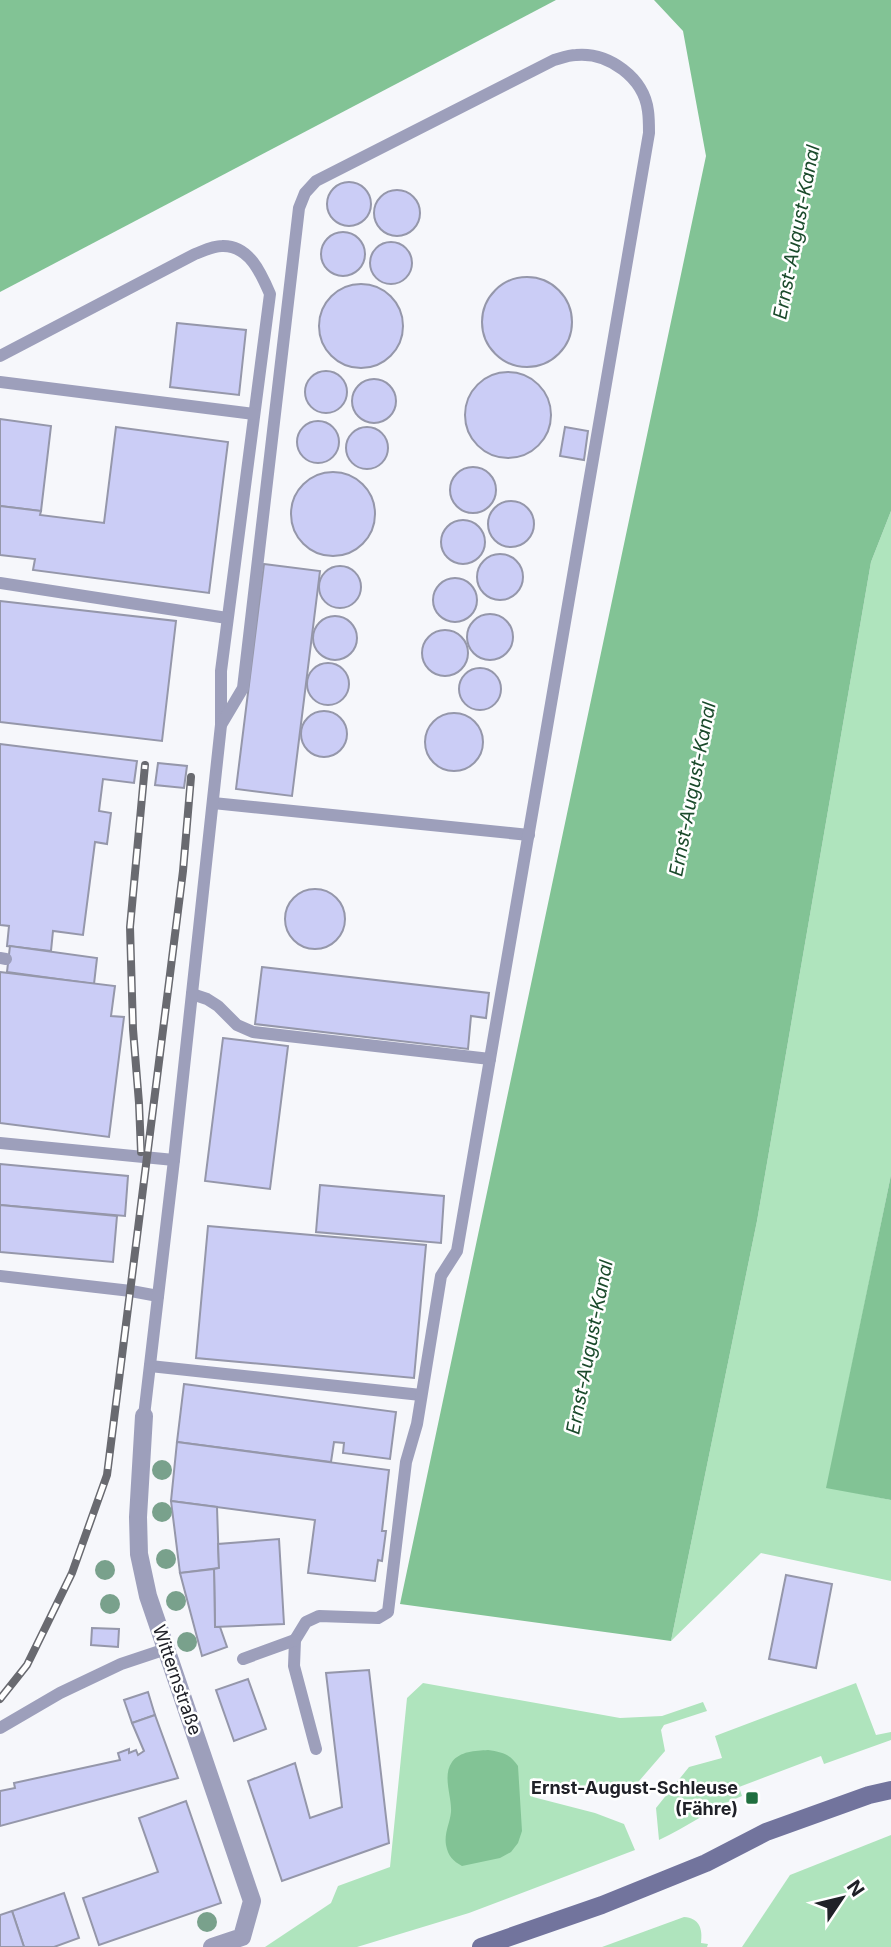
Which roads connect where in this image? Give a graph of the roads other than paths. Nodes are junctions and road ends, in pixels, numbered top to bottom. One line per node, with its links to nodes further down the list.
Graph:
1 (0, 356): 3 (lane)
2 (0, 382): 3 (lane)
3 (254, 414): 5 (lane)
4 (0, 583): 5 (lane)
5 (227, 618): 6 (lane)
6 (221, 725): 7 (lane); 8 (lane)
7 (213, 803): 8 (lane); 9 (lane)
8 (529, 835): 10 (lane)
9 (192, 994): 10 (lane); 12 (lane)
10 (490, 1059): 16 (lane)
11 (0, 1143): 12 (lane)
12 (174, 1160): 14 (lane)
13 (0, 1276): 14 (lane)
14 (158, 1296): 15 (lane)
15 (150, 1366): 16 (lane); 17 (lane)
16 (421, 1395): 18 (lane)
17 (144, 1416): 19 (street, Witternstraße)
18 (295, 1640): 20 (lane); 22 (lane)
19 (166, 1648): 21 (lane); 24 (street, Witternstraße)
20 (243, 1659)
21 (0, 1728)
22 (316, 1749)
23 (891, 1790): 25 (street)
24 (212, 1947)
25 (481, 1947)

